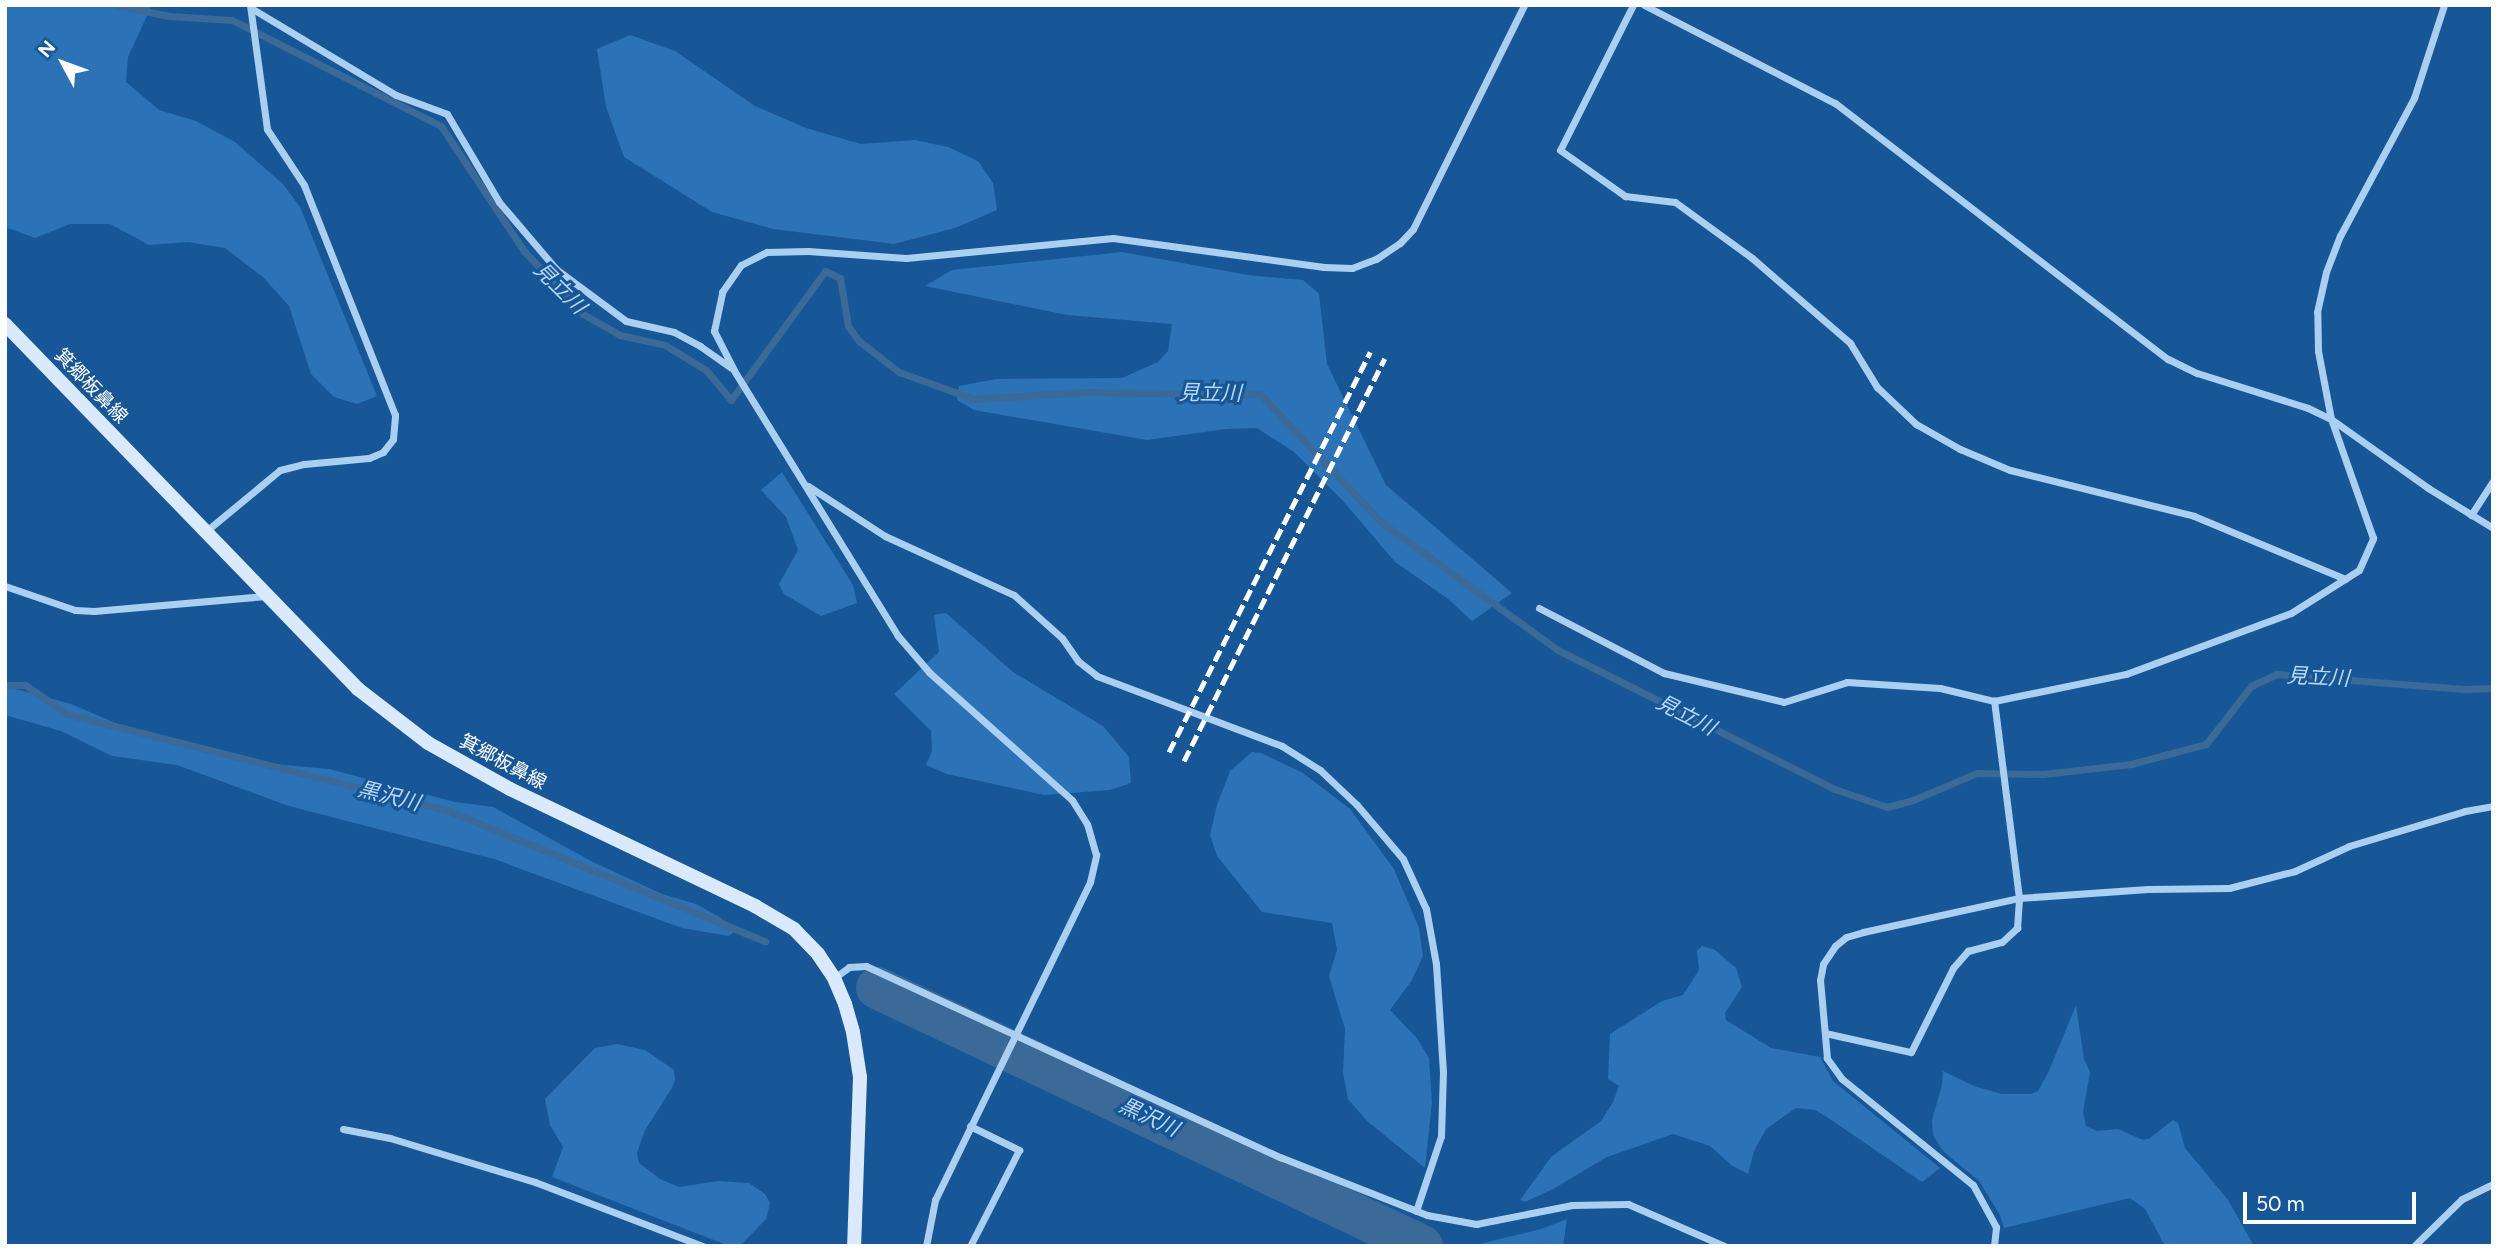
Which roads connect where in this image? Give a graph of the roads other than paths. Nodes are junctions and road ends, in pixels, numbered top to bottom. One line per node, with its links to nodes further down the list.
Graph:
1 (1524, 5): 7 (street)
2 (1633, 5): 14 (street)
3 (1644, 5): 8 (street)
4 (2444, 5): 8 (street)
5 (251, 7): 7 (street); 13 (street)
6 (5, 324): 13 (main road, 箕郷板鼻線)
7 (733, 370): 10 (street)
8 (2331, 419): 11 (street); 14 (street)
9 (2493, 481): 11 (street)
10 (803, 482): 23 (street); 27 (street)
11 (2471, 515): 12 (street)
12 (2493, 528)
13 (205, 532): 16 (main road, 箕郷板鼻線)
14 (2344, 579): 18 (street)
15 (5, 586): 16 (street)
16 (267, 596): 21 (main road, 箕郷板鼻線)
17 (1539, 608): 18 (street)
18 (1994, 701): 20 (street)
19 (2493, 806): 20 (street)
20 (2018, 898): 22 (street); 22 (street)
21 (834, 978): 23 (street); 29 (main road, 箕郷板鼻線)
22 (1825, 1033): 33 (street)
23 (1014, 1034): 24 (street); 27 (street)
24 (970, 1126): 30 (street); 31 (street)
25 (343, 1129): 28 (street)
26 (2493, 1184): 34 (street)
27 (1416, 1211): 32 (street)
28 (703, 1246)
29 (854, 1246)
30 (926, 1246)
31 (970, 1246)
32 (1724, 1246)
33 (1994, 1246)
34 (2414, 1246)

